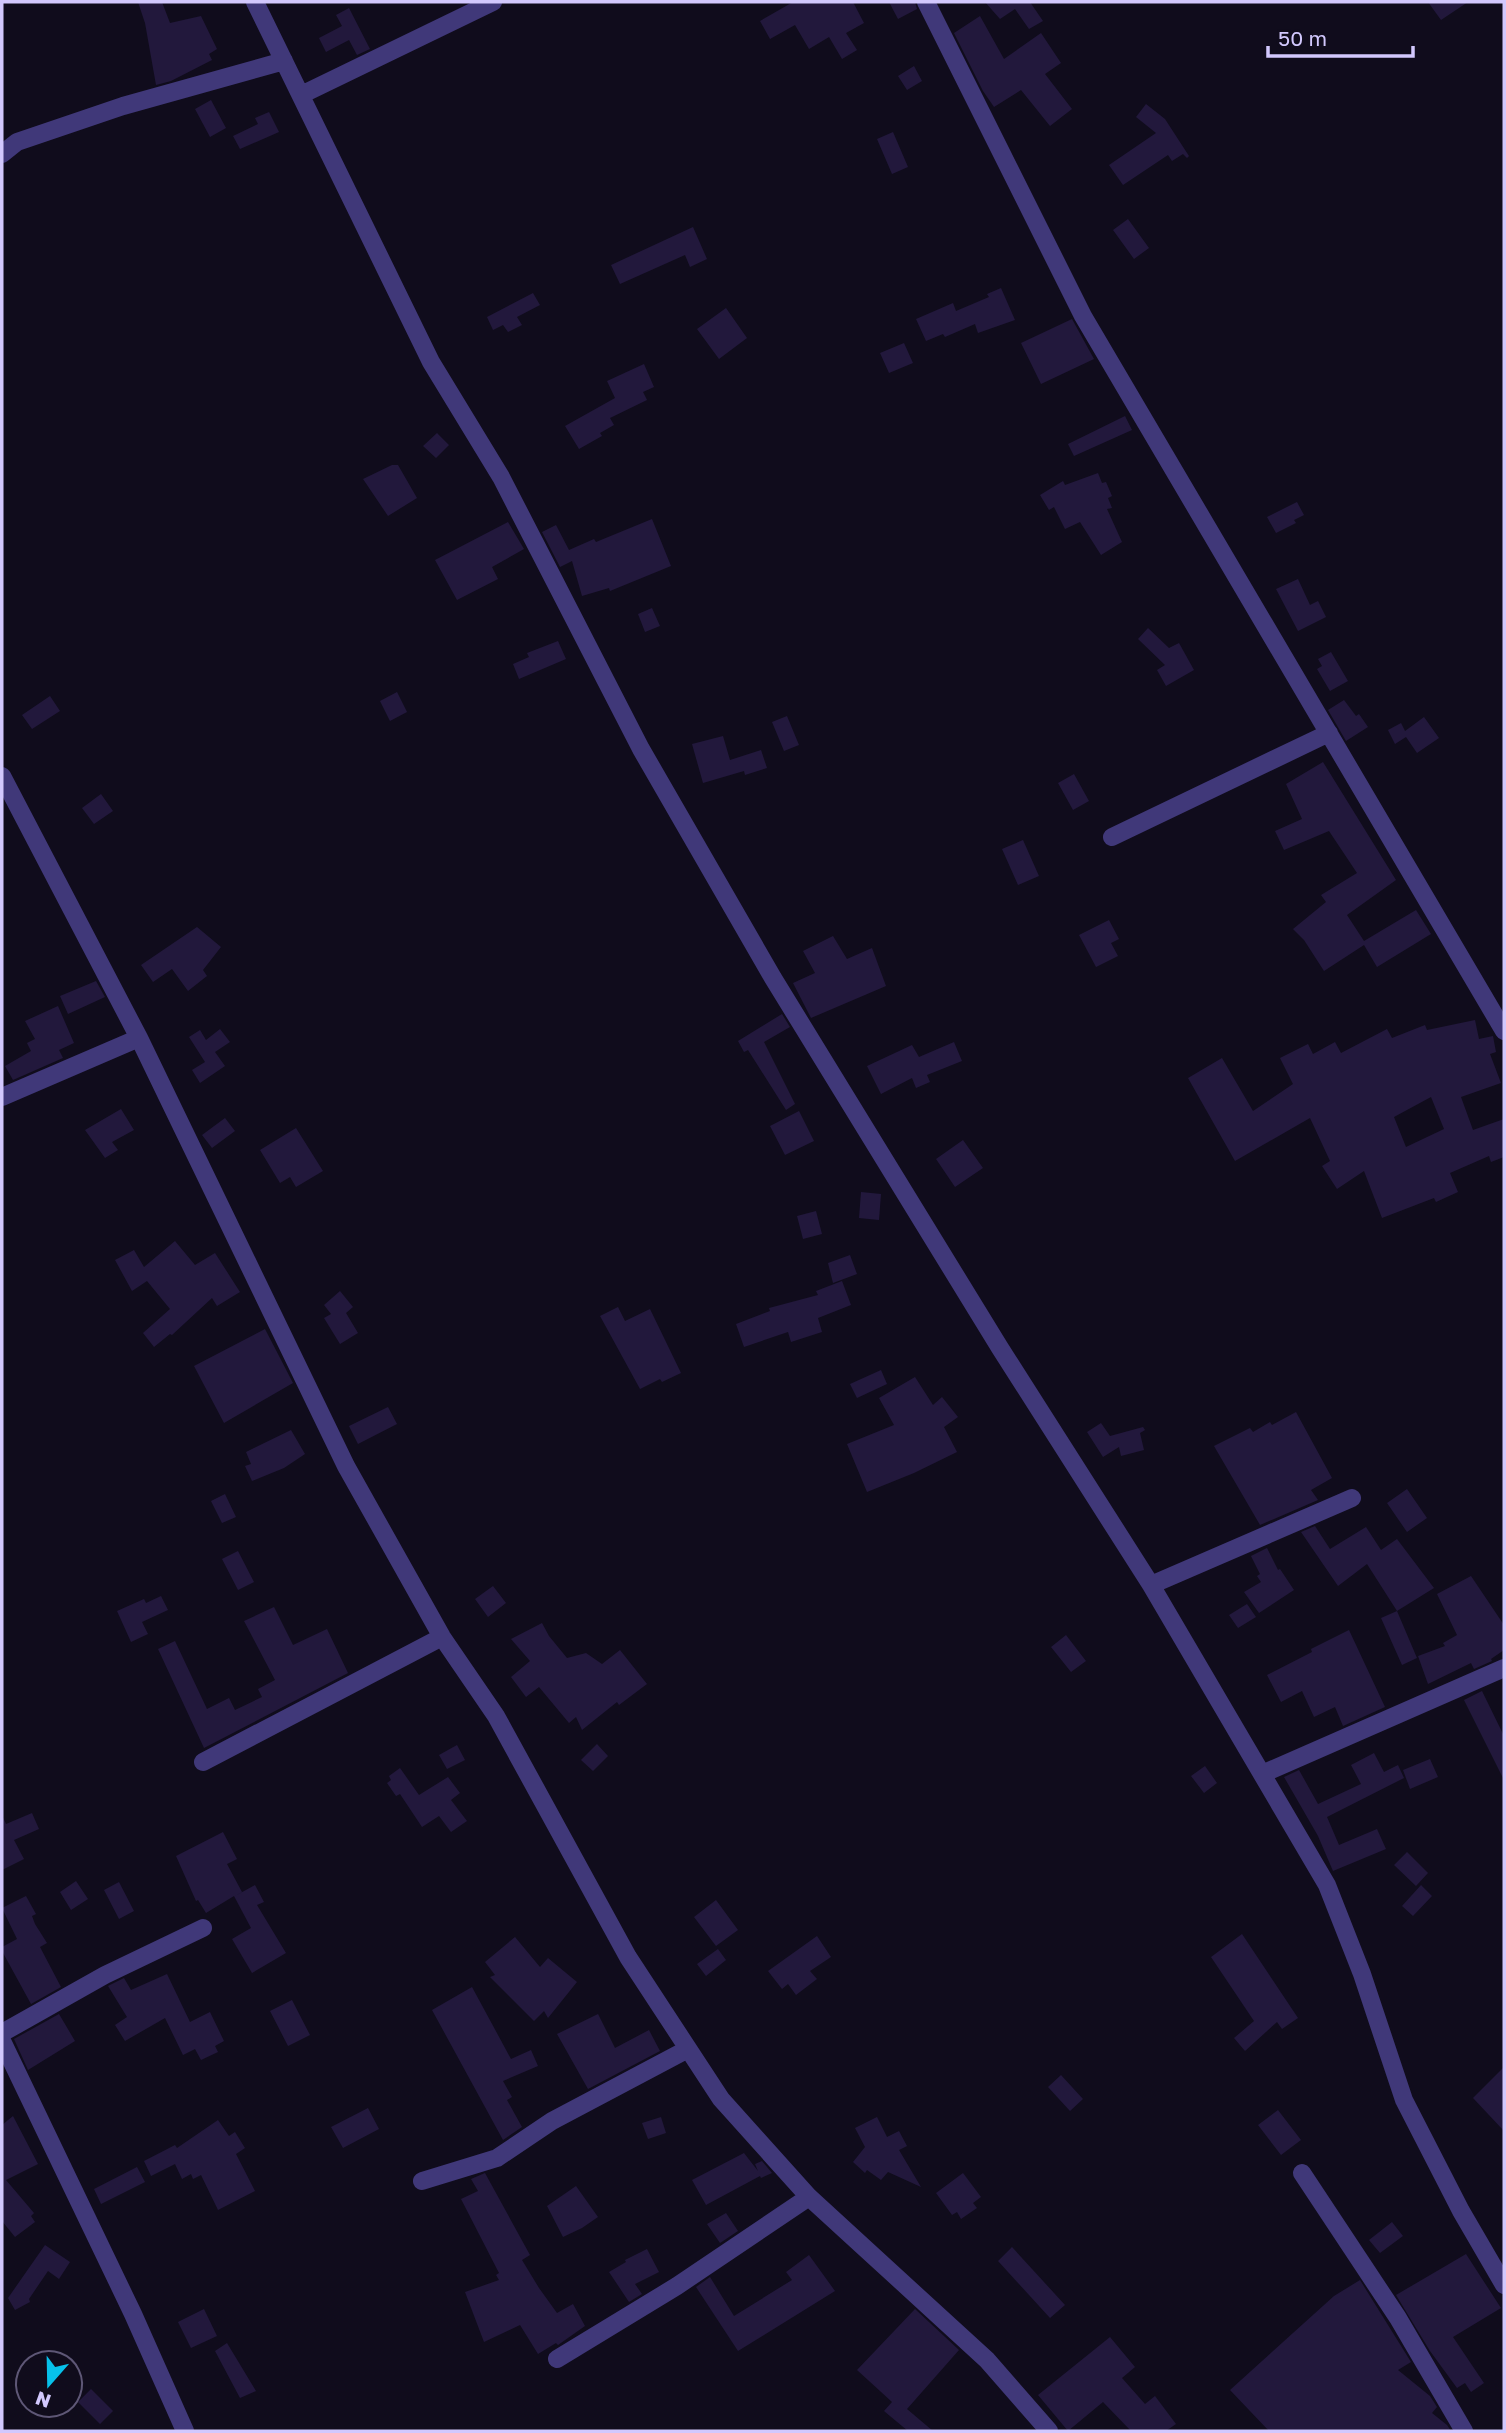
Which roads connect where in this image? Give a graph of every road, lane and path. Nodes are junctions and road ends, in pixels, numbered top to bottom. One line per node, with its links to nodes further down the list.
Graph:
1 (255, 2): 4 (street)
2 (492, 2): 5 (street)
3 (926, 2): 7 (street)
4 (284, 61): 5 (street); 6 (street)
5 (301, 95): 14 (street)
6 (2, 154)
7 (1329, 733): 9 (street); 10 (street)
8 (2, 776): 11 (street)
9 (1112, 837)
10 (1504, 1031)
11 (139, 1038): 12 (street); 15 (street)
12 (2, 1097)
13 (1352, 1498): 14 (street)
14 (1151, 1586): 18 (street)
15 (442, 1637): 17 (street); 22 (street)
16 (1504, 1668): 18 (street)
17 (204, 1762)
18 (1262, 1774): 26 (street)
19 (203, 1928): 20 (street)
20 (2, 2033)
21 (2, 2041): 28 (street)
22 (688, 2049): 24 (street); 25 (street)
23 (1302, 2173): 30 (street)
24 (422, 2182)
25 (809, 2197): 27 (street); 29 (street)
26 (1504, 2285)
27 (557, 2359)
28 (186, 2431)
29 (1049, 2431)
30 (1464, 2431)

